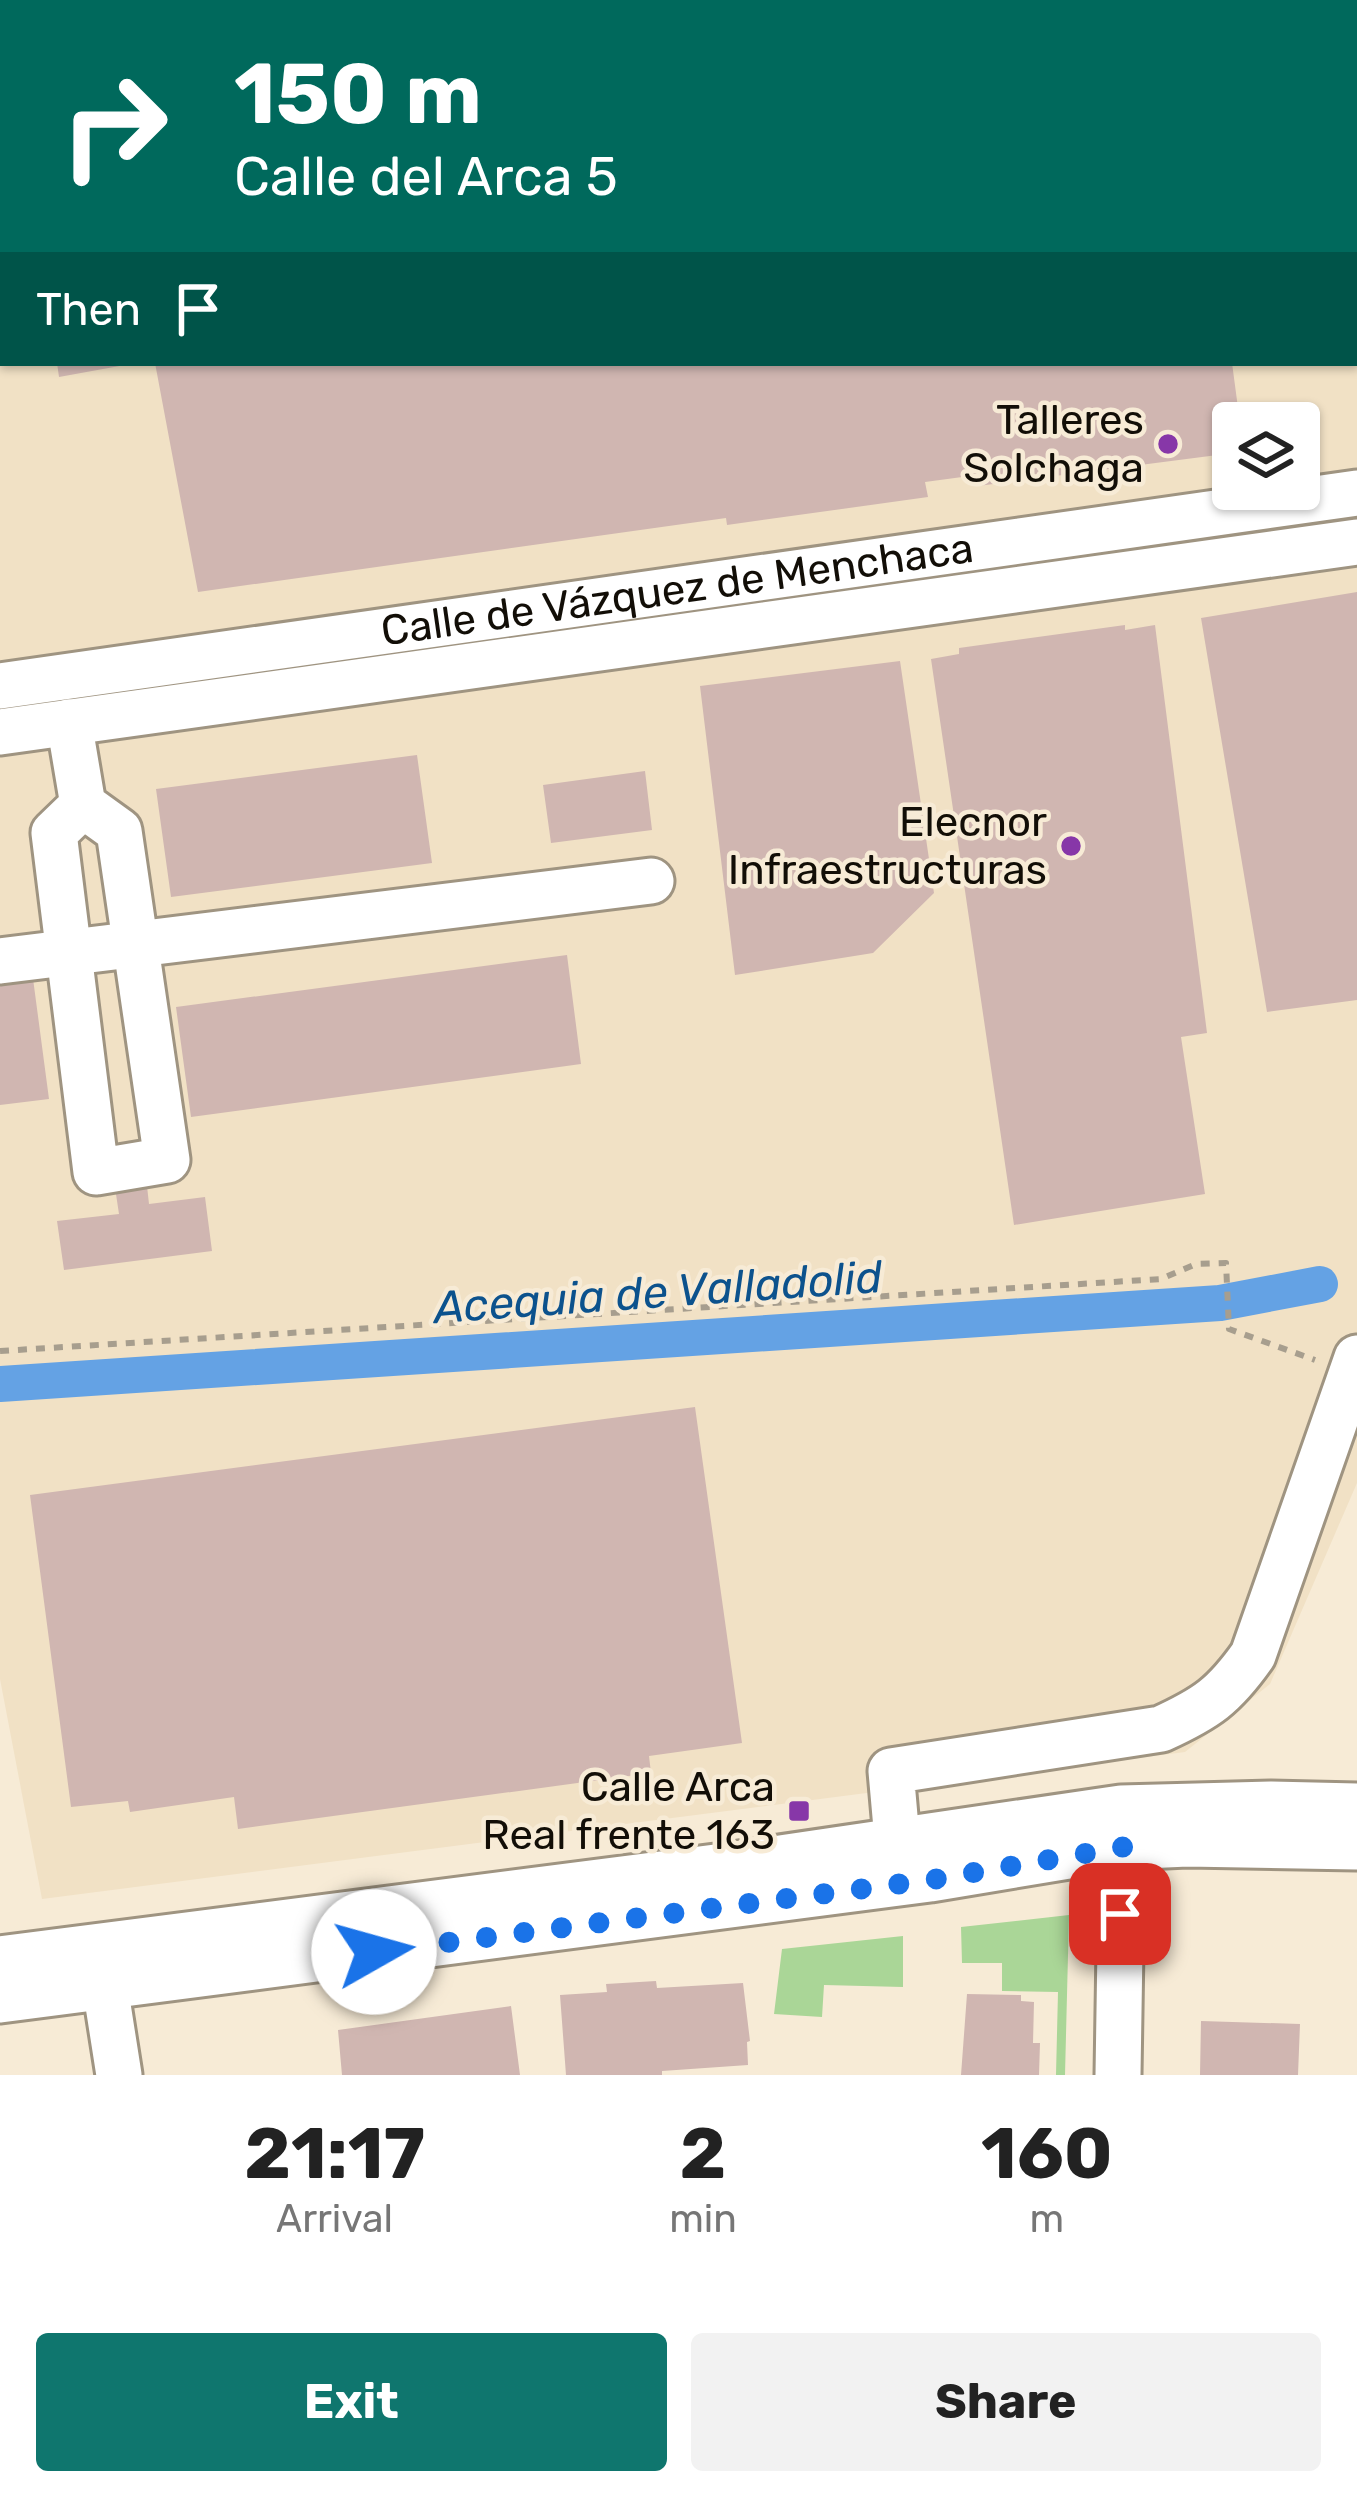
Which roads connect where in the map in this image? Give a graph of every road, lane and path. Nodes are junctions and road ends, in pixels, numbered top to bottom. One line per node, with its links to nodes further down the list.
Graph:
1 (1357, 493): 3 (street, Calle de Vázquez de Menchaca)
2 (1357, 542): 4 (street, Calle de Vázquez de Menchaca)
3 (0, 686)
4 (69, 722): 5 (street, Calle de Vázquez de Menchaca); 6 (street)
5 (0, 732)
6 (85, 823): 8 (street); 9 (street)
7 (651, 881): 8 (street)
8 (135, 944): 9 (street); 9 (street)
9 (67, 952): 10 (street)
10 (0, 961)
11 (0, 1351): 12 (path)
12 (1356, 1362): 15 (street)
13 (1357, 1806): 14 (street)
14 (1122, 1827): 15 (street); 16 (street); 18 (street); 21 (street)
15 (897, 1839): 17 (street)
16 (1357, 1847)
17 (0, 1959)
18 (105, 1986): 19 (street); 20 (street)
19 (0, 2000)
20 (119, 2075)
21 (1118, 2075)

